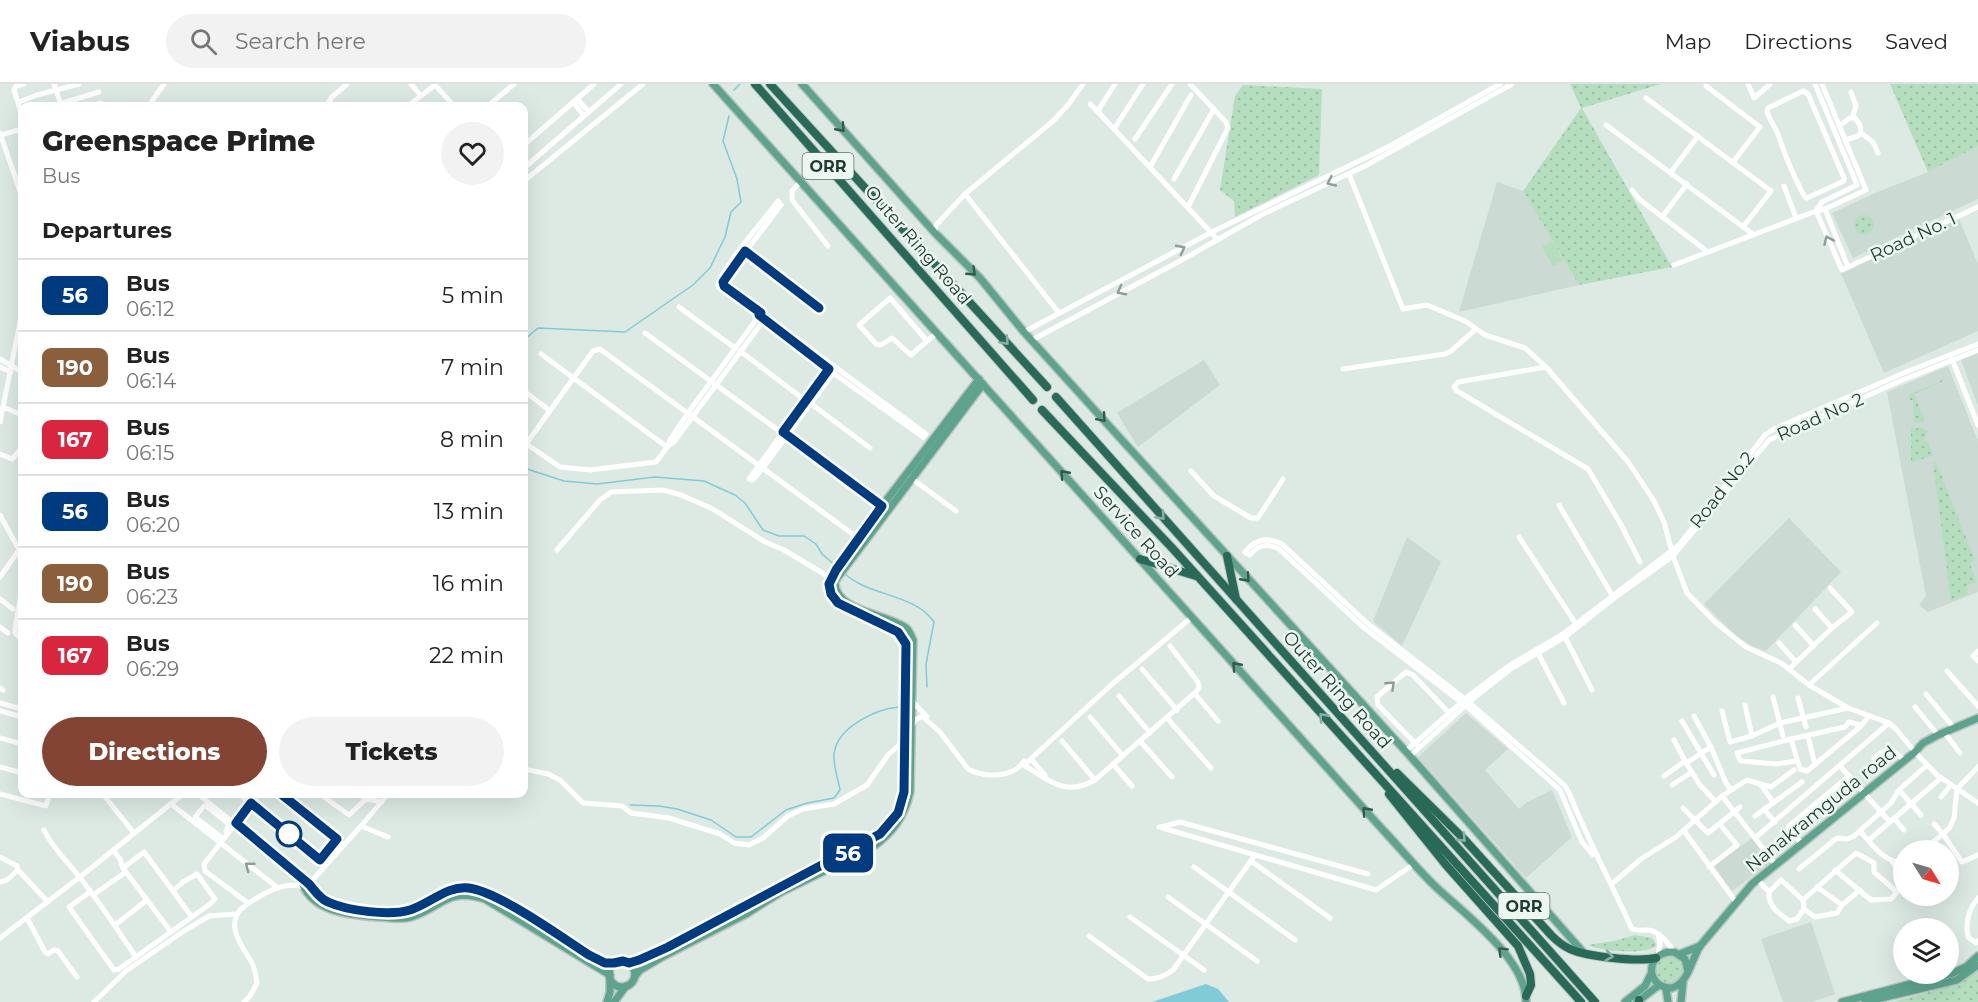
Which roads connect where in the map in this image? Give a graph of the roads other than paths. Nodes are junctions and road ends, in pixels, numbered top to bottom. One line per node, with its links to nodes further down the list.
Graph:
1 (24, 84): 34 (street)
2 (79, 84): 26 (street)
3 (164, 84): 32 (street)
4 (347, 84): 37 (street)
5 (411, 84): 30 (street)
6 (514, 84): 40 (street)
7 (594, 84): 33 (street)
8 (621, 84): 44 (street)
9 (643, 84): 66 (street)
10 (713, 84): 69 (main road, Service Road)
11 (755, 84): 124 (highway, Outer Ring Road / ORR)
12 (770, 84): 121 (highway, Outer Ring Road / ORR, one-way to 121)
13 (802, 84): 82 (main road, one-way to 82)
14 (1083, 84): 73 (street)
15 (1116, 84): 43 (street)
16 (1143, 84): 49 (street)
17 (1173, 84): 54 (street)
18 (1190, 84): 42 (street)
19 (1500, 84): 46 (street)
20 (1512, 84): 46 (street)
21 (1748, 84): 22 (street)
22 (1770, 84)
23 (1815, 84): 56 (street)
24 (1822, 84): 48 (street)
25 (1706, 86): 61 (street)
26 (55, 87): 34 (street); 35 (street)
27 (99, 92): 36 (street)
28 (1851, 92): 45 (street)
29 (1191, 95): 63 (street)
30 (421, 96): 38 (street); 39 (street)
31 (1646, 98): 53 (street)
32 (152, 100)
33 (575, 100): 44 (street); 55 (street)
34 (19, 102)
35 (60, 102)
36 (70, 102)
37 (329, 102)
38 (413, 102)
39 (450, 102)
40 (493, 102)
41 (1090, 104): 43 (street)
42 (1214, 109): 67 (street); 74 (street)
43 (1099, 112): 49 (street)
44 (587, 114): 62 (street)
45 (1854, 118): 48 (street); 51 (street)
46 (1438, 122): 65 (street); 81 (street)
47 (1606, 125): 64 (street)
48 (1839, 126): 56 (street)
49 (1114, 129): 63 (street)
50 (18, 130): 52 (street)
51 (1861, 133): 56 (street); 60 (street)
52 (0, 134): 58 (street)
53 (1698, 136): 61 (street); 64 (street)
54 (1135, 139)
55 (528, 141)
56 (1842, 141): 57 (street); 59 (street); 76 (street); 77 (street)
57 (1830, 143): 59 (street); 59 (street)
58 (2, 146): 68 (street)
59 (1833, 150)
60 (1878, 153)
61 (1733, 162): 80 (street)
62 (528, 165)
63 (1150, 167): 74 (street)
64 (1671, 172): 70 (street)
65 (1349, 174): 84 (street, one-way to 84); 98 (street)
66 (528, 178)
67 (1174, 179)
68 (18, 181)
69 (801, 181): 85 (street); 101 (main road, Service Road)
70 (1687, 184): 78 (street); 80 (street)
71 (1784, 186): 79 (street)
72 (1632, 190): 78 (street)
73 (965, 194): 82 (street); 96 (street)
74 (1188, 207): 81 (street)
75 (1978, 207): 89 (street, Road No. 1)
76 (1825, 209): 77 (street); 89 (street)
77 (1816, 211): 79 (street); 89 (street, Road No. 1, one-way to 77)
78 (1662, 217): 87 (street)
79 (1796, 218): 83 (street)
80 (1743, 227): 83 (street)
81 (1212, 232): 84 (street); 90 (street, one-way to 81)
82 (935, 233): 99 (main road, one-way to 99)
83 (1754, 235): 87 (street)
84 (1218, 240): 91 (street)
85 (828, 246)
86 (743, 250): 86 (street); 95 (street); 97 (street)
87 (1708, 252): 88 (street)
88 (1674, 265)
89 (1848, 267)
90 (1142, 269): 91 (street); 92 (street)
91 (1147, 278): 93 (street, one-way to 93)
92 (1088, 297): 93 (street); 96 (street)
93 (1092, 307): 103 (street)
94 (679, 308): 106 (street)
95 (819, 308)
96 (1059, 313): 99 (street)
97 (763, 316): 106 (street); 114 (street)
98 (1476, 329): 112 (street); 115 (street)
99 (1024, 332): 103 (main road)
100 (645, 333): 119 (street)
101 (937, 333): 104 (street); 120 (main road, Service Road)
102 (18, 335): 113 (street)
103 (1032, 340): 157 (main road, one-way to 157)
104 (927, 341): 104 (street)
105 (1978, 344): 109 (street, Road No 2)
106 (738, 350): 119 (street); 125 (street)
107 (1978, 350): 109 (street, Road No 2)
108 (541, 354): 118 (street)
109 (1951, 357): 117 (street, Road No 2); 132 (street); 155 (street, Road No 2)
110 (0, 359): 113 (street)
111 (0, 367): 113 (street)
112 (1546, 367): 155 (street); 159 (street)
113 (12, 369): 116 (street); 126 (street)
114 (833, 369): 114 (street); 125 (street)
115 (1344, 369)
116 (18, 371)
117 (1906, 372): 155 (street, Road No.2)
118 (574, 377): 127 (street); 130 (street); 136 (street)
119 (714, 382): 130 (street); 133 (street)
120 (981, 382): 142 (main road); 147 (main road); 158 (main road, Service Road, one-way to 120)
121 (1047, 387)
122 (528, 394): 127 (street)
123 (1056, 397): 144 (highway, Outer Ring Road / ORR)
124 (1033, 400)
125 (808, 402): 133 (street); 137 (street)
126 (2, 408): 129 (street); 131 (street)
127 (549, 410): 134 (street)
128 (1042, 410): 145 (highway, Outer Ring Road / ORR)
129 (18, 414)
130 (690, 414): 136 (street); 140 (street)
131 (0, 422)
132 (1978, 425)
133 (785, 433): 140 (street); 147 (street)
134 (528, 439)
135 (528, 445): 136 (street)
136 (668, 447)
137 (870, 448)
138 (18, 453): 139 (street)
139 (0, 454)
140 (761, 467): 151 (street)
141 (1191, 471): 143 (street)
142 (911, 478): 148 (street); 160 (main road)
143 (1282, 479)
144 (1135, 487): 145 (highway); 167 (highway, Outer Ring Road / ORR, one-way to 167)
145 (1125, 497): 162 (highway, Outer Ring Road / ORR)
146 (1559, 505): 165 (street)
147 (882, 506): 151 (main road)
148 (956, 511)
149 (0, 515): 152 (street)
150 (1519, 537): 173 (street)
151 (858, 538): 160 (main road)
152 (18, 548)
153 (1283, 549): 153 (street); 199 (street)
154 (557, 550): 163 (street)
155 (1673, 554): 165 (street); 179 (street); 188 (street)
156 (18, 556): 161 (street)
157 (1227, 556): 167 (highway); 245 (main road, one-way to 245)
158 (1140, 559): 162 (highway); 171 (main road, Service Road)
159 (1640, 562)
160 (840, 569): 163 (main road)
161 (0, 577)
162 (1198, 577): 242 (highway, Outer Ring Road / ORR, one-way to 162)
163 (833, 580): 194 (main road)
164 (1830, 588): 176 (street)
165 (1612, 595): 173 (street)
166 (0, 599): 168 (street)
167 (1237, 601): 234 (highway, Outer Ring Road / ORR)
168 (13, 609)
169 (1815, 609): 176 (street)
170 (18, 612): 178 (street)
171 (1191, 616): 249 (street); 253 (street); 334 (main road, Service Road, one-way to 171)
172 (1877, 623): 190 (street)
173 (1576, 624): 199 (street)
174 (1795, 625): 182 (street)
175 (0, 627): 177 (street)
176 (1832, 628): 182 (street)
177 (8, 633)
178 (18, 636)
179 (1565, 637): 184 (street); 191 (street)
180 (1779, 643): 185 (street)
181 (1170, 646): 192 (street)
182 (1814, 646): 185 (street)
183 (1978, 651): 186 (street)
184 (1538, 653): 199 (street); 200 (street)
185 (1796, 662): 188 (street)
186 (1978, 662)
187 (1142, 669): 206 (street)
188 (1789, 669): 190 (street)
189 (1947, 671): 202 (street)
190 (1809, 686): 205 (street)
191 (1592, 690)
192 (1195, 694): 206 (street); 219 (street)
193 (1926, 694): 225 (street)
194 (910, 696): 211 (street); 226 (main road); 232 (main road)
195 (1119, 696): 227 (street)
196 (1773, 697): 220 (street)
197 (1798, 698): 216 (street)
198 (0, 702): 204 (street)
199 (1465, 702): 209 (street); 240 (street); 376 (street)
200 (1564, 703)
201 (1744, 705): 230 (street)
202 (1978, 705)
203 (1915, 707): 228 (street)
204 (18, 708)
205 (1848, 708): 213 (street); 216 (street)
206 (1177, 710): 215 (street)
207 (0, 711): 210 (street)
208 (1722, 711): 230 (street)
209 (1449, 713): 240 (street); 240 (street, one-way to 209)
210 (18, 716)
211 (924, 716): 226 (street); 253 (street)
212 (1694, 716): 241 (street)
213 (1868, 716): 221 (street); 222 (street)
214 (1089, 717): 247 (street)
215 (1167, 718): 227 (street); 260 (street)
216 (1804, 718): 220 (street); 224 (street)
217 (1975, 718): 223 (street); 225 (main road, Nanakramguda road)
218 (1682, 721): 246 (street)
219 (1218, 722)
220 (1780, 723): 230 (street); 231 (street)
221 (1889, 723): 243 (street); 258 (street)
222 (1859, 724): 229 (street); 255 (street)
223 (1978, 726)
224 (1806, 727)
225 (1954, 728): 228 (main road, Nanakramguda road)
226 (911, 729): 232 (street); 395 (main road)
227 (1150, 733): 238 (street)
228 (1941, 734): 243 (main road, Nanakramguda road); 244 (street)
229 (1808, 735): 235 (street); 255 (street)
230 (1752, 736)
231 (1783, 736)
232 (906, 737): 261 (street); 390 (main road)
233 (0, 738): 239 (street)
234 (1361, 739): 382 (highway, ORR, one-way to 382); 409 (highway, Outer Ring Road / ORR)
235 (1791, 739): 251 (street); 251 (street)
236 (1674, 740): 252 (street)
237 (1062, 741): 271 (street)
238 (1140, 741): 247 (street); 269 (street)
239 (18, 743)
240 (1417, 745): 245 (street)
241 (1711, 747): 246 (street); 279 (street)
242 (1352, 748): 402 (highway, ORR); 408 (highway, Outer Ring Road / ORR)
243 (1915, 752): 250 (main road, Nanakramguda road); 256 (street)
244 (1960, 753)
245 (1408, 754): 382 (main road)
246 (1701, 754): 252 (street); 266 (street)
247 (1123, 756): 254 (street)
248 (1874, 758): 250 (street)
249 (1030, 759): 253 (street); 273 (street)
250 (1905, 760): 281 (main road, Nanakramguda road)
251 (1797, 761): 255 (street)
252 (1686, 762): 264 (street); 267 (street)
253 (1023, 764): 273 (street)
254 (1113, 764): 271 (street); 277 (street)
255 (1815, 765)
256 (1927, 765): 270 (street); 280 (street)
257 (0, 767): 263 (street)
258 (1841, 767): 268 (street); 311 (street)
259 (1978, 767): 278 (street)
260 (1211, 768)
261 (528, 770)
262 (1794, 770): 276 (street)
263 (18, 772)
264 (1692, 772): 275 (street); 296 (street)
265 (1759, 774): 272 (street)
266 (1714, 775)
267 (1664, 776)
268 (1849, 776): 281 (street); 327 (street)
269 (1172, 777)
270 (1941, 778): 278 (street); 301 (street)
271 (1095, 780): 273 (street)
272 (1750, 780): 276 (street); 279 (street)
273 (1050, 781)
274 (1802, 782): 297 (street)
275 (1672, 785)
276 (1761, 785): 297 (street)
277 (1132, 786)
278 (1954, 787): 284 (street); 299 (street); 321 (street)
279 (1731, 790): 283 (street)
280 (1899, 790): 301 (street); 306 (street)
281 (1863, 793): 306 (street); 327 (main road, Nanakramguda road)
282 (0, 794): 285 (street)
283 (1722, 796): 296 (street); 305 (street)
284 (1941, 797)
285 (49, 798)
286 (106, 798): 320 (street)
287 (178, 798): 300 (street)
288 (203, 798): 312 (street)
289 (244, 798): 298 (street)
290 (255, 798): 298 (street)
291 (293, 798): 298 (street)
292 (326, 798): 294 (street)
293 (385, 798): 295 (street)
294 (366, 799): 295 (street)
295 (382, 802): 314 (street)
296 (1716, 802): 310 (street)
297 (1773, 802): 304 (street)
298 (251, 803): 312 (street)
299 (1978, 803)
300 (171, 804): 320 (street); 326 (street)
301 (1911, 804): 307 (street); 309 (street)
302 (1683, 807): 310 (street)
303 (1740, 807): 305 (street)
304 (1764, 809): 308 (street); 311 (street)
305 (1734, 812): 310 (street); 323 (street)
306 (1881, 813): 309 (street); 319 (street)
307 (1921, 814)
308 (1755, 816)
309 (1892, 820): 317 (street); 324 (street)
310 (1695, 822): 318 (street)
311 (1774, 822): 323 (street)
312 (236, 823): 326 (street); 345 (street)
313 (1934, 824): 321 (street)
314 (361, 826): 322 (street); 351 (street)
315 (1722, 827): 336 (street)
316 (44, 830): 344 (street)
317 (1904, 830)
318 (1684, 831): 336 (street); 349 (street)
319 (1860, 831): 324 (street); 338 (street)
320 (134, 833): 328 (street)
321 (1943, 834): 325 (street); 330 (street)
322 (388, 837)
323 (1755, 838): 337 (street)
324 (1869, 840): 333 (street)
325 (1936, 840)
326 (219, 841): 326 (street); 353 (street, one-way to 326); 365 (street)
327 (1802, 844): 337 (main road, Nanakramguda road)
328 (113, 850): 340 (street); 344 (street)
329 (1255, 855): 332 (street); 342 (street); 350 (street)
330 (1978, 855)
331 (0, 857): 339 (street)
332 (1251, 861): 356 (street); 372 (street)
333 (1892, 861)
334 (1414, 864): 350 (street); 402 (main road, Service Road, one-way to 334)
335 (1194, 867): 356 (street)
336 (1709, 867): 364 (street)
337 (1773, 867): 346 (main road, Nanakramguda road); 347 (street)
338 (1799, 869)
339 (18, 870): 348 (street); 363 (street)
340 (124, 870): 355 (street); 358 (street); 361 (street)
341 (1835, 870): 352 (street); 354 (street); 354 (street)
342 (1360, 872): 343 (street); 350 (street)
343 (1368, 874)
344 (80, 878): 358 (street); 363 (street)
345 (301, 878): 351 (main road)
346 (1758, 880): 357 (street); 364 (main road, Nanakramguda road)
347 (1781, 880): 357 (street); 362 (street)
348 (0, 882)
349 (1614, 882)
350 (1356, 884)
351 (306, 885): 353 (street); 389 (main road); 397 (main road)
352 (1817, 887): 362 (street); 366 (street)
353 (278, 888): 365 (street)
354 (1860, 890): 366 (street)
355 (173, 891): 369 (street); 369 (street)
356 (1229, 892): 373 (street); 379 (street)
357 (1769, 892): 367 (street)
358 (92, 894): 374 (street); 386 (street)
359 (1168, 897): 373 (street)
360 (1978, 898): 380 (street)
361 (147, 900): 374 (street); 375 (street)
362 (1803, 900): 367 (street)
363 (48, 902): 371 (street)
364 (1736, 902): 381 (main road, Nanakramguda road)
365 (248, 903): 368 (street)
366 (1842, 905): 367 (street)
367 (1804, 909)
368 (236, 914): 404 (street); 405 (street)
369 (191, 916): 375 (street)
370 (1130, 917): 384 (street)
371 (27, 918): 378 (street); 396 (street)
372 (1330, 918)
373 (1206, 924): 384 (street); 388 (street)
374 (115, 925): 386 (street)
375 (171, 932): 386 (street)
376 (1659, 934): 383 (street); 387 (street)
377 (1089, 936): 384 (street)
378 (0, 938)
379 (1295, 940)
380 (1978, 941)
381 (1700, 946): 383 (main road); 394 (main road)
382 (1583, 952): 387 (highway, ORR, one-way to 387)
383 (1677, 953): 387 (main road); 394 (main road)
384 (1184, 955): 392 (street)
385 (1978, 956): 401 (main road)
386 (136, 957)
387 (1657, 957): 393 (main road)
388 (1257, 961)
389 (614, 963): 390 (main road); 397 (main road)
390 (629, 963): 395 (main road)
391 (1978, 965): 401 (main road)
392 (1204, 970)
393 (1651, 972): 400 (main road); 410 (main road)
394 (1688, 972): 398 (main road)
395 (635, 976): 399 (main road)
396 (77, 977)
397 (610, 977): 399 (main road); 406 (main road)
398 (1683, 982): 400 (main road); 412 (main road)
399 (626, 986): 407 (main road)
400 (1663, 986): 403 (main road); 411 (main road)
401 (1902, 990): 413 (main road); 414 (main road)
402 (1526, 999)
403 (1638, 1001)
404 (94, 1002)
405 (244, 1002)
406 (607, 1002)
407 (614, 1002)
408 (1581, 1002)
409 (1595, 1002)
410 (1625, 1002)
411 (1668, 1002)
412 (1680, 1002)
413 (1842, 1002)
414 (1865, 1002)

